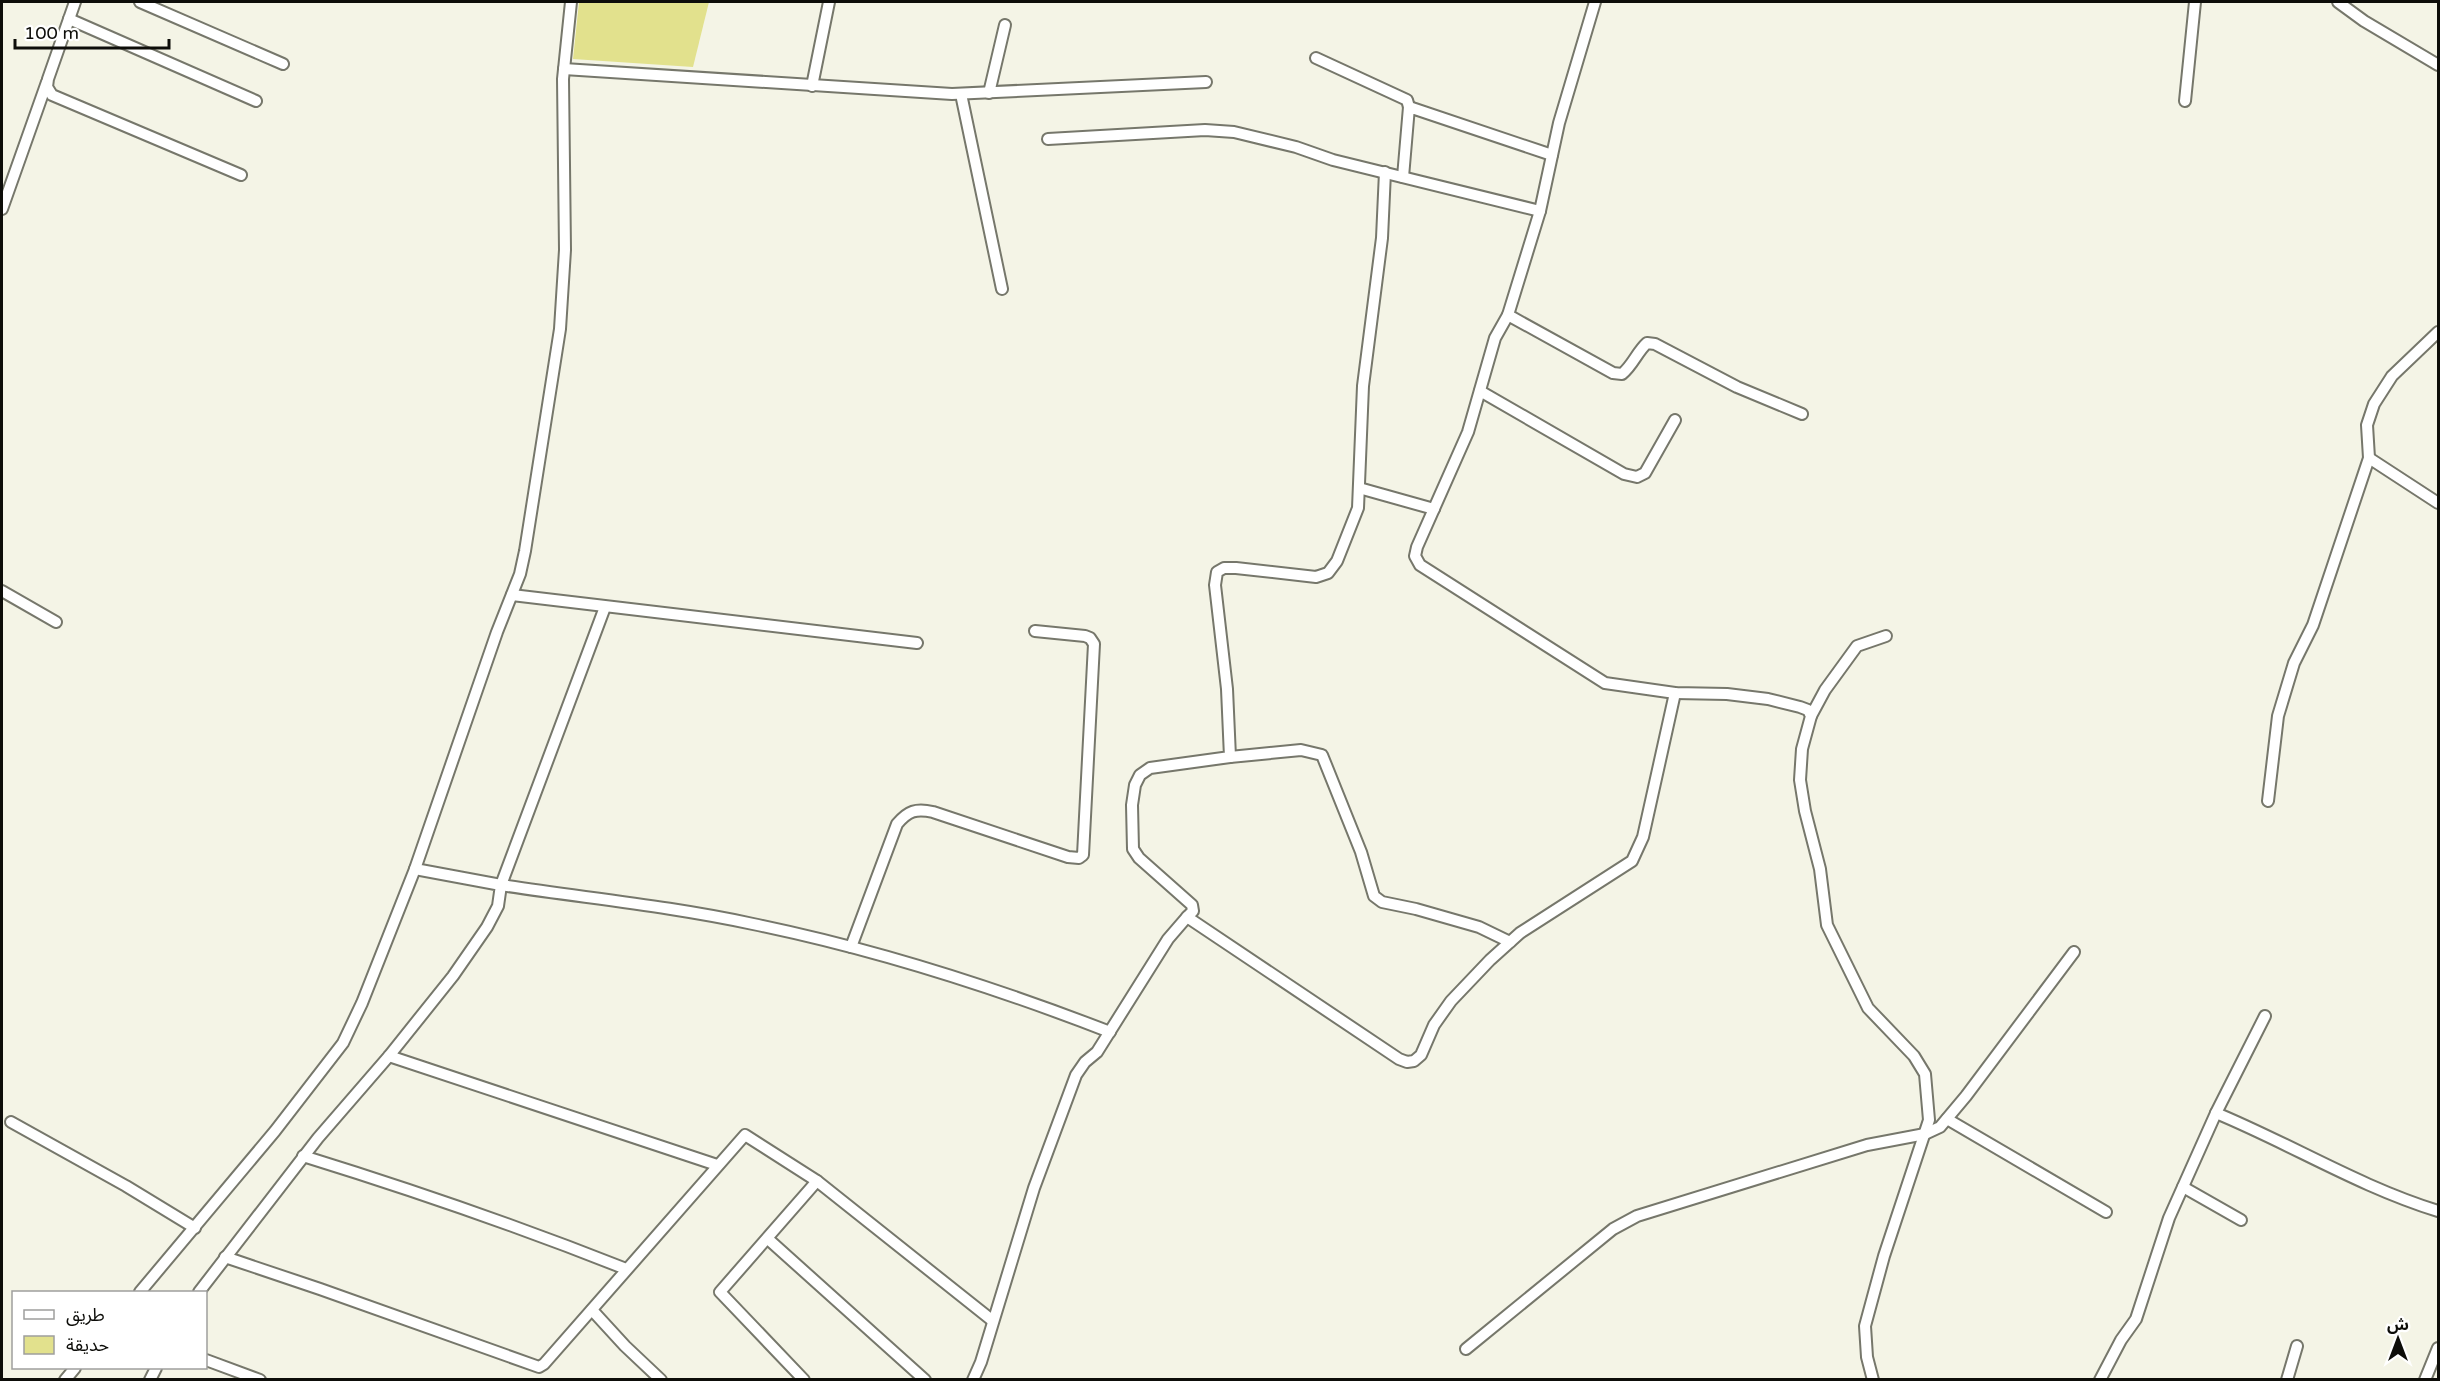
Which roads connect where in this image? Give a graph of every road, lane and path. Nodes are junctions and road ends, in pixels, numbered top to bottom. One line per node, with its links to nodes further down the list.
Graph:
1 (75, 2): 8 (street)
2 (140, 2): 11 (street)
3 (571, 2): 13 (street)
4 (829, 2): 16 (street)
5 (1595, 2): 23 (street)
6 (2194, 2): 20 (street)
7 (2338, 2): 12 (street)
8 (69, 19): 14 (street); 19 (street)
9 (1005, 25): 17 (street)
10 (1316, 58): 21 (street)
11 (283, 64)
12 (2439, 65)
13 (564, 69): 16 (street); 40 (street)
14 (48, 79): 25 (street); 27 (street)
15 (1206, 82): 17 (street)
16 (812, 86): 18 (street)
17 (988, 93): 18 (street)
18 (961, 94): 29 (street)
19 (256, 101)
20 (2185, 101)
21 (1409, 107): 23 (street); 26 (street)
22 (1048, 139): 24 (street)
23 (1552, 155): 28 (street)
24 (1385, 172): 26 (street); 36 (street)
25 (241, 175)
26 (1403, 177): 28 (street)
27 (2, 209)
28 (1540, 211): 30 (street)
29 (1002, 289)
30 (1508, 315): 32 (street); 33 (street)
31 (2439, 332): 35 (street)
32 (1480, 391): 34 (street); 38 (street)
33 (1802, 414)
34 (1675, 420)
35 (2369, 458): 37 (street); 49 (street)
36 (1359, 488): 38 (street); 48 (street)
37 (2439, 502)
38 (1434, 509): 46 (street)
39 (2, 591): 42 (street)
40 (512, 595): 41 (street); 50 (street)
41 (605, 607): 45 (street); 51 (street)
42 (56, 622)
43 (1035, 631): 54 (street)
44 (1886, 636): 47 (street)
45 (916, 643)
46 (1676, 693): 47 (street); 53 (street)
47 (1811, 716): 62 (street)
48 (1230, 757): 52 (street); 53 (street)
49 (2268, 801)
50 (415, 869): 51 (street); 70 (street)
51 (501, 885): 54 (street); 58 (street)
52 (1187, 917): 53 (street); 57 (street)
53 (1510, 942)
54 (851, 947): 57 (street)
55 (2074, 952): 60 (street)
56 (2265, 1016): 59 (street)
57 (1110, 1032): 77 (street)
58 (389, 1056): 63 (street); 64 (street)
59 (2216, 1113): 66 (street); 67 (street)
60 (1947, 1119): 62 (street); 68 (street)
61 (11, 1122): 70 (street)
62 (1925, 1134): 80 (street); 87 (street)
63 (303, 1156): 72 (street); 73 (street)
64 (717, 1165): 65 (street); 73 (street)
65 (817, 1181): 71 (street); 77 (street)
66 (2183, 1187): 69 (street); 88 (street)
67 (2439, 1211)
68 (2106, 1212)
69 (2241, 1220)
70 (195, 1228): 74 (street)
71 (768, 1239): 84 (street); 85 (street)
72 (225, 1257): 75 (street); 76 (street)
73 (626, 1269): 76 (street)
74 (142, 1291)
75 (200, 1291)
76 (592, 1310): 83 (street)
77 (993, 1321): 86 (street)
78 (2297, 1346): 89 (street)
79 (2439, 1347): 90 (street)
80 (1466, 1348)
81 (207, 1360): 82 (street)
82 (260, 1380)
83 (661, 1380)
84 (804, 1380)
85 (925, 1380)
86 (973, 1380)
87 (1873, 1380)
88 (2100, 1380)
89 (2288, 1380)
90 (2425, 1380)

